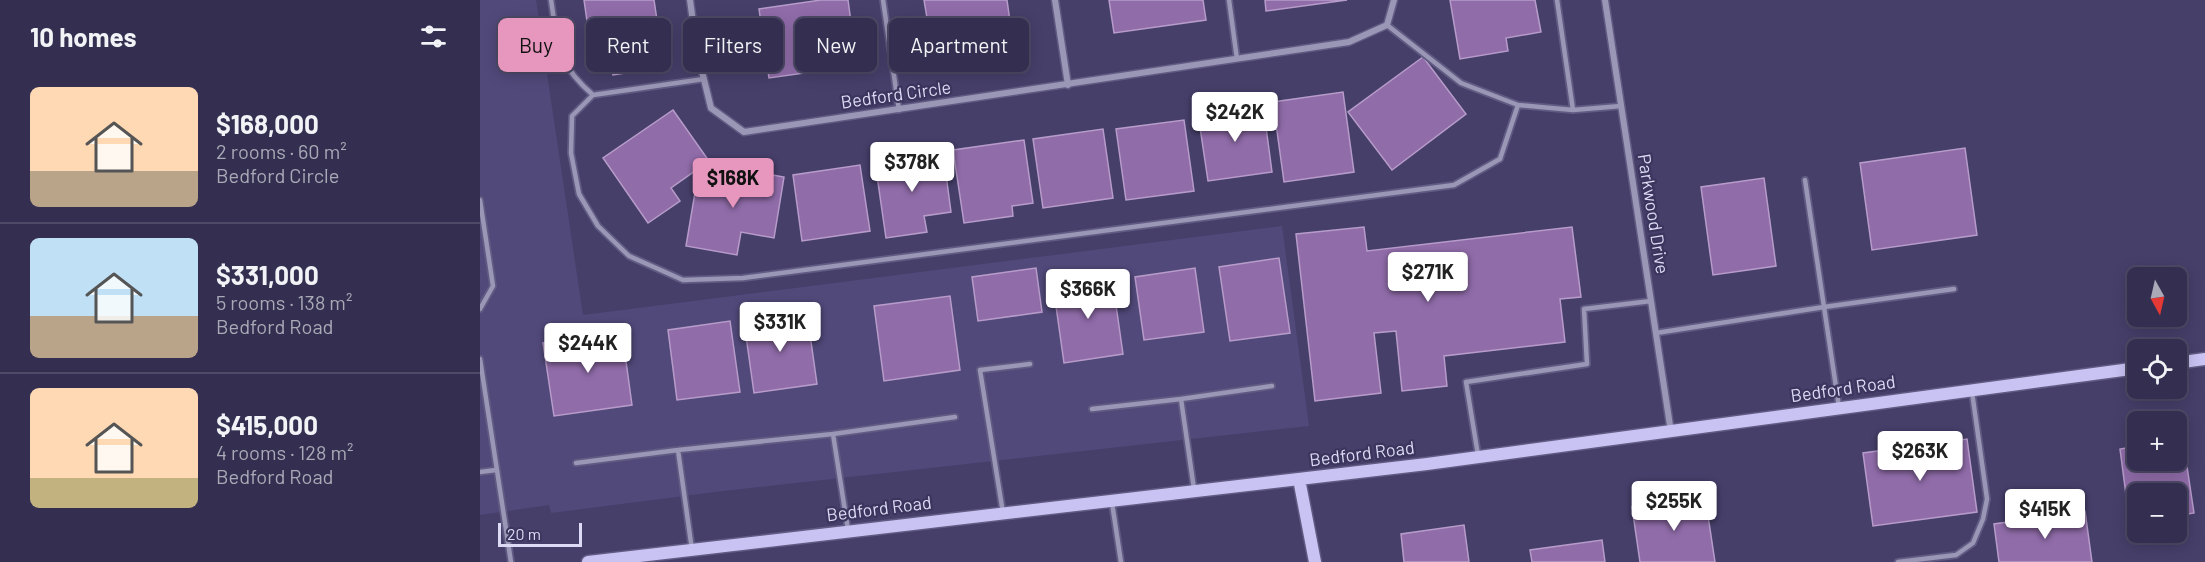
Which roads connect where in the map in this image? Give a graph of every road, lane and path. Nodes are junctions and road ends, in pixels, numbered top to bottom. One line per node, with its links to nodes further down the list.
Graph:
1 (551, 0): 13 (lane)
2 (690, 0): 11 (street, Bedford Circle)
3 (883, 0): 16 (lane)
4 (1055, 0): 12 (street)
5 (1229, 0): 10 (lane)
6 (1394, 0): 9 (street)
7 (1557, 0): 17 (lane)
8 (1605, 0): 15 (street, Parkwood Drive)
9 (1387, 25): 10 (street, Bedford Circle); 14 (lane)
10 (1238, 59): 12 (street, Bedford Circle)
11 (704, 79): 13 (lane); 16 (street, Bedford Circle)
12 (1068, 85): 16 (street, Bedford Circle)
13 (593, 94): 14 (lane)
14 (1518, 105): 17 (lane)
15 (1621, 106): 17 (lane); 21 (street, Parkwood Drive)
16 (899, 110)
17 (1573, 110)
18 (1805, 180): 22 (lane)
19 (480, 200): 23 (lane)
20 (1954, 290): 22 (lane)
21 (1651, 301): 24 (street, Parkwood Drive); 39 (lane)
22 (1824, 307): 24 (lane); 33 (lane)
23 (480, 309)
24 (1656, 333): 36 (street, Parkwood Drive)
25 (480, 359): 41 (lane)
26 (2205, 359): 27 (main road)
27 (2187, 361)
28 (1030, 364): 46 (lane)
29 (2127, 369): 31 (main road, Bedford Road)
30 (1272, 386): 32 (lane)
31 (1972, 390): 33 (main road, Bedford Road); 53 (lane)
32 (1181, 399): 34 (lane); 44 (lane)
33 (1839, 407): 36 (main road, Bedford Road)
34 (1092, 409)
35 (955, 417): 37 (lane)
36 (1671, 432): 39 (main road, Bedford Road)
37 (833, 434): 38 (lane); 47 (lane)
38 (678, 450): 40 (lane); 48 (lane)
39 (1478, 458): 43 (main road, Bedford Road)
40 (576, 463)
41 (496, 470): 42 (lane); 49 (lane)
42 (480, 472)
43 (1299, 479): 44 (main road, Bedford Road); 52 (main road)
44 (1194, 491): 45 (main road, Bedford Road)
45 (1112, 501): 46 (main road, Bedford Road); 51 (lane)
46 (1003, 513): 47 (main road, Bedford Road)
47 (848, 531): 48 (main road, Bedford Road)
48 (692, 550): 50 (main road, Bedford Road)
49 (511, 562)
50 (588, 562)
51 (1121, 562)
52 (1316, 562)
53 (1898, 562)

